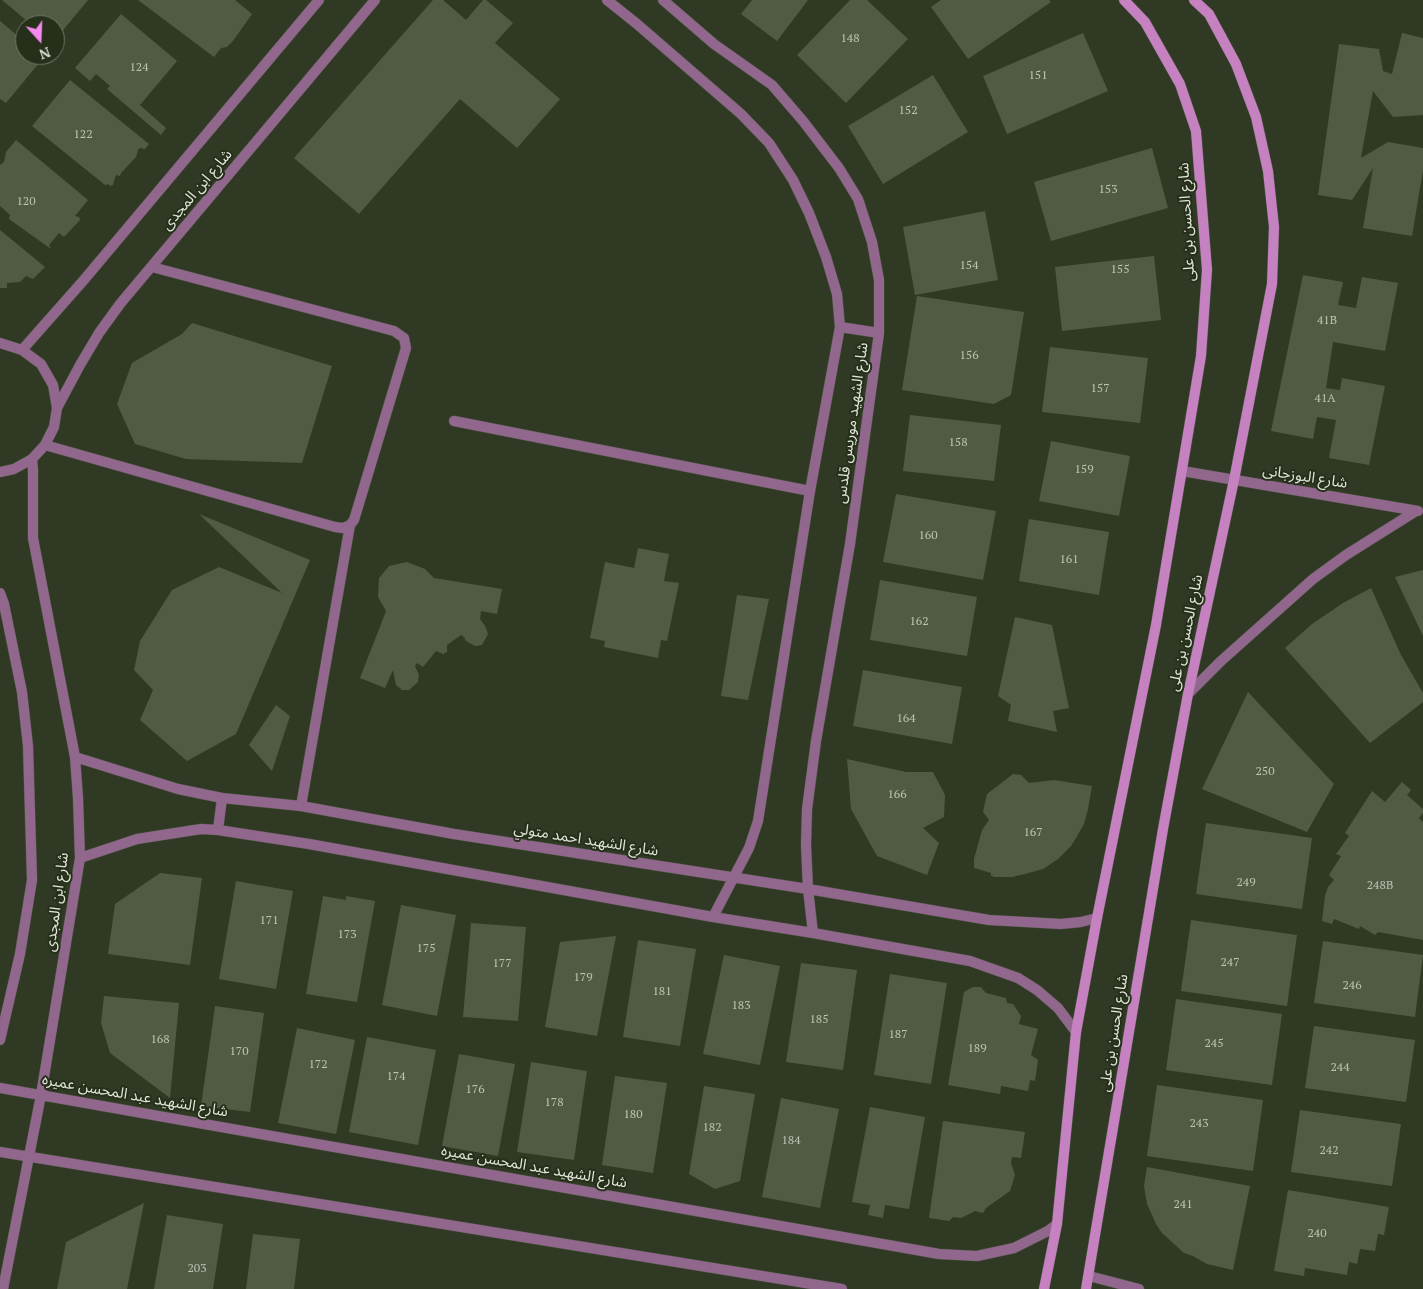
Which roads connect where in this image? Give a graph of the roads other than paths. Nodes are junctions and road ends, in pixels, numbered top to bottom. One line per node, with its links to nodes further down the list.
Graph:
1 (319, 0): 11 (street, شارع ابن المجدى)
2 (375, 0): 7 (street, شارع ابن المجدى)
3 (607, 0): 8 (street, شارع الشهيد موريس قلدس)
4 (662, 0): 9 (street, شارع الشهيد موريس قلدس)
5 (1124, 0): 17 (street, شارع الحسن بن على)
6 (1194, 0): 18 (street, شارع الحسن بن على)
7 (152, 267): 12 (street, شارع ابن المجدى); 21 (street)
8 (840, 327): 9 (street); 19 (street, شارع الشهيد موريس قلدس)
9 (879, 333): 30 (street, شارع الشهيد موريس قلدس)
10 (0, 342): 11 (street)
11 (22, 350): 12 (street)
12 (57, 408): 14 (street)
13 (454, 421): 19 (street)
14 (45, 445): 15 (street); 21 (street)
15 (32, 459): 16 (street); 24 (street, شارع ابن المجدى)
16 (0, 472)
17 (1182, 472): 18 (street, شارع البوزجانى); 32 (street, شارع الحسن بن على)
18 (1234, 480): 20 (street, شارع البوزجانى); 23 (street, شارع الحسن بن على)
19 (810, 491): 29 (street, شارع الشهيد موريس قلدس)
20 (1420, 511): 23 (street)
21 (350, 525): 26 (street)
22 (0, 592): 35 (street, شارع ابن المجدى)
23 (1188, 694): 41 (street, شارع الحسن بن على)
24 (75, 756): 25 (street, شارع الشهيد احمد متولي); 28 (street, شارع ابن المجدى)
25 (222, 798): 26 (street, شارع الشهيد احمد متولي); 27 (street)
26 (301, 806): 29 (street, شارع الشهيد احمد متولي)
27 (218, 830): 28 (street); 31 (street)
28 (80, 858): 37 (street, شارع ابن المجدى)
29 (733, 878): 30 (street, شارع الشهيد احمد متولي); 31 (street, شارع الشهيد موريس قلدس)
30 (808, 888): 32 (street, شارع الشهيد احمد متولي); 33 (street, شارع الشهيد موريس قلدس)
31 (713, 917): 33 (street)
32 (1097, 918): 34 (street, شارع الحسن بن على)
33 (814, 933): 34 (street)
34 (1076, 1032): 40 (street, شارع الحسن بن على)
35 (0, 1040)
36 (0, 1088): 37 (street, شارع الشهيد عبد المحسن عميره)
37 (41, 1095): 39 (street, شارع ابن المجدى); 40 (street, شارع الشهيد عبد المحسن عميره)
38 (0, 1152): 39 (street)
39 (29, 1157): 42 (street, شارع ابن المجدى); 43 (street)
40 (1057, 1224): 44 (street, شارع الحسن بن على)
41 (1089, 1276): 45 (street, شارع الحسن بن على); 46 (street)
42 (2, 1289)
43 (842, 1289)
44 (1044, 1289)
45 (1086, 1289)
46 (1139, 1289)

